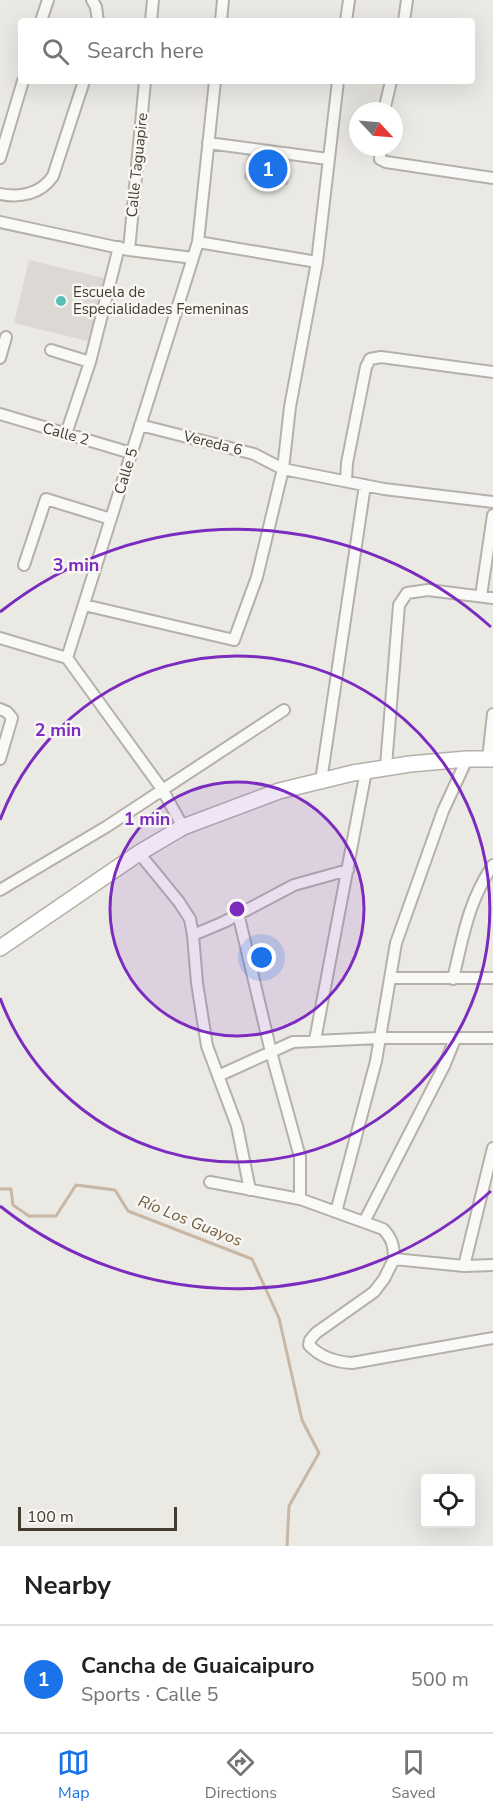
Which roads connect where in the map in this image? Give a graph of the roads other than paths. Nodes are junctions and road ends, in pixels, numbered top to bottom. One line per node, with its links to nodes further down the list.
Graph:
1 (48, 0): 7 (street)
2 (92, 0): 8 (street)
3 (153, 0): 9 (street)
4 (223, 0): 10 (street)
5 (349, 0): 11 (street)
6 (407, 0): 12 (street)
7 (42, 18)
8 (98, 18)
9 (151, 18)
10 (221, 18)
11 (346, 18)
12 (404, 18)
13 (22, 84): 22 (street)
14 (83, 84): 25 (street)
15 (145, 84): 28 (street, Calle Taguapire)
16 (214, 84): 20 (street, Calle 5)
17 (338, 84): 23 (street)
18 (389, 84): 19 (street)
19 (386, 102)
20 (208, 143): 23 (street); 27 (street, Calle 5)
21 (380, 156): 24 (street)
22 (0, 158)
23 (328, 159): 30 (street)
24 (493, 178)
25 (0, 194)
26 (0, 222): 28 (street)
27 (198, 242): 29 (street, Calle 5); 30 (street)
28 (124, 248): 29 (street); 34 (street, Calle Taguapire)
29 (193, 258): 37 (street, Calle 5)
30 (317, 262): 40 (street)
31 (6, 336): 33 (street)
32 (51, 350): 34 (street)
33 (0, 358)
34 (90, 362): 38 (street, Calle Taguapire)
35 (493, 372): 41 (street)
36 (0, 414): 38 (street, Calle 2)
37 (140, 425): 39 (street, Calle 5); 40 (street, Vereda 6)
38 (66, 434): 39 (street, Calle 2)
39 (131, 453): 45 (street, Calle 5)
40 (283, 469): 41 (street, Vereda 6); 49 (street)
41 (346, 481): 42 (street, Vereda 6)
42 (365, 485): 43 (street, Vereda 6); 60 (street)
43 (493, 502)
44 (493, 515): 47 (street)
45 (111, 519): 46 (street); 49 (street, Calle 5)
46 (24, 565)
47 (481, 597): 48 (street); 58 (street)
48 (493, 598)
49 (84, 604): 51 (street, Calle 5)
50 (0, 638): 51 (street)
51 (67, 658): 61 (street)
52 (0, 710): 55 (street)
53 (284, 710): 61 (street)
54 (493, 714): 57 (street)
55 (0, 759)
56 (467, 759): 57 (main road); 58 (main road); 70 (street)
57 (490, 759)
58 (386, 766): 59 (main road)
59 (366, 771): 60 (main road); 65 (street)
60 (321, 781): 62 (main road)
61 (162, 789): 62 (street); 66 (street)
62 (183, 827): 63 (main road)
63 (139, 853): 68 (street); 69 (main road)
64 (493, 865): 72 (street)
65 (348, 870): 67 (street); 76 (street)
66 (0, 890)
67 (238, 913): 68 (street); 77 (street)
68 (193, 935): 78 (street)
69 (0, 948)
70 (391, 978): 72 (street); 73 (street)
71 (493, 978): 72 (street)
72 (453, 979)
73 (379, 1038): 75 (street); 76 (street); 83 (street)
74 (493, 1038): 75 (street)
75 (455, 1039): 84 (street)
76 (315, 1040): 77 (street)
77 (271, 1052): 78 (street); 82 (street)
78 (218, 1076): 81 (street)
79 (493, 1148): 87 (street)
80 (210, 1182): 81 (street)
81 (250, 1190): 82 (street)
82 (300, 1199): 83 (street)
83 (336, 1212): 84 (street)
84 (364, 1222): 85 (street)
85 (394, 1259): 87 (street); 88 (street)
86 (493, 1265): 87 (street)
87 (464, 1266)
88 (493, 1338)

